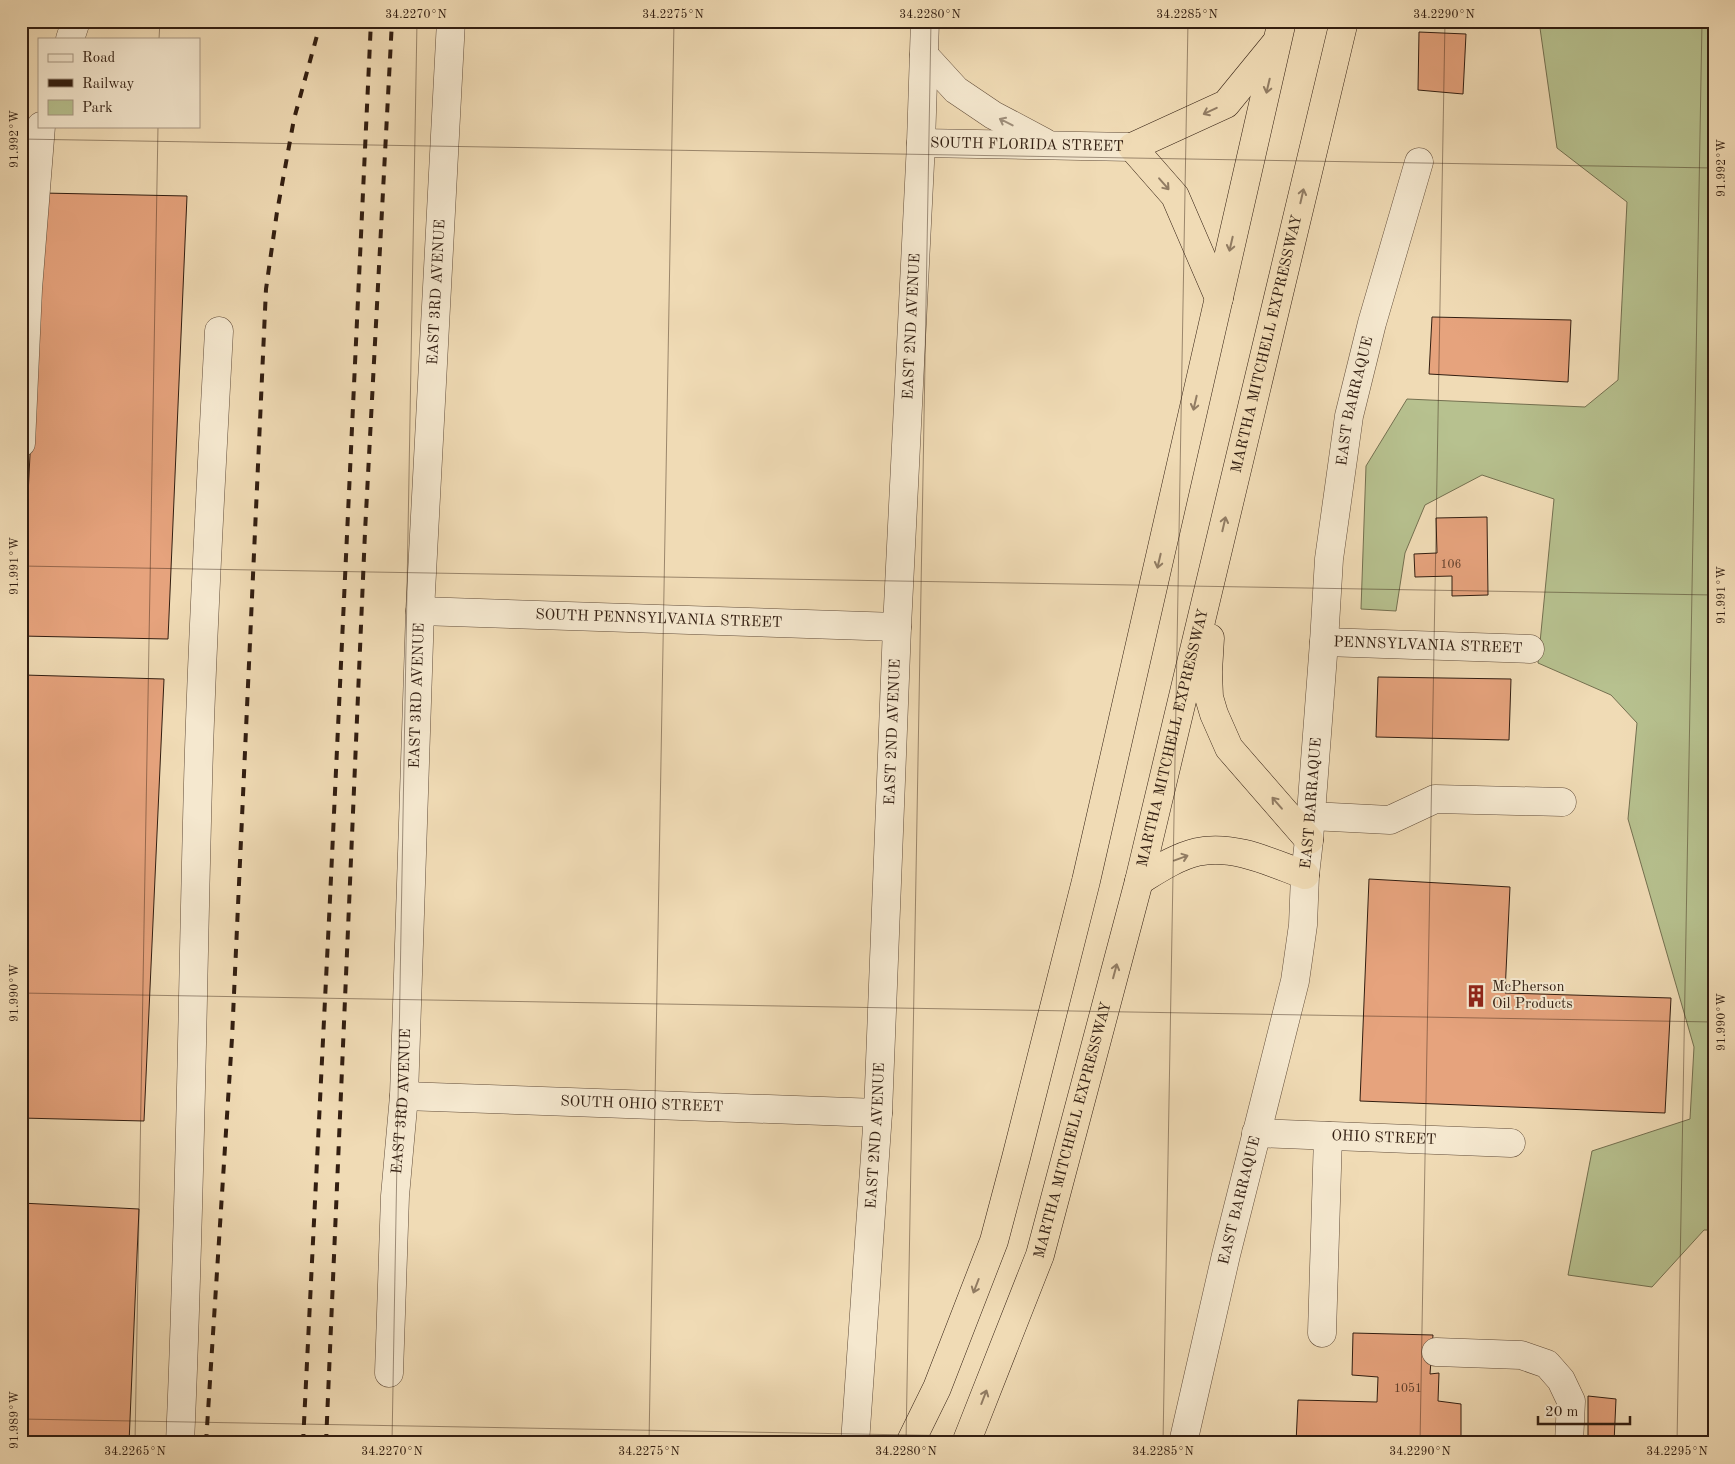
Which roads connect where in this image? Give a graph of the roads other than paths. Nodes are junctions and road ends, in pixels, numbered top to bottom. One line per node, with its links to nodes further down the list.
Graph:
1 (76, 21): 6 (street)
2 (451, 21): 18 (street, EAST 3RD AVENUE)
3 (925, 21): 7 (street, EAST 2ND AVENUE)
4 (1344, 21): 17 (highway, MARTHA MITCHELL EXPRESSWAY, one-way to 4)
5 (1281, 30): 11 (highway, one-way to 11); 13 (highway, one-way to 13)
6 (70, 38)
7 (924, 55): 9 (street, EAST 2ND AVENUE); 10 (street, one-way to 7)
8 (41, 128): 15 (street)
9 (921, 143): 10 (street, SOUTH FLORIDA STREET); 19 (street, EAST 2ND AVENUE)
10 (1050, 145): 11 (street, SOUTH FLORIDA STREET)
11 (1132, 147): 13 (highway, one-way to 13)
12 (1419, 162): 20 (street, EAST BARRAQUE)
13 (1219, 298): 37 (highway, one-way to 37)
14 (219, 331): 35 (street)
15 (22, 388): 16 (street)
16 (21, 443)
17 (1214, 562): 23 (highway, one-way to 17); 25 (highway, MARTHA MITCHELL EXPRESSWAY)
18 (420, 611): 19 (street, SOUTH PENNSYLVANIA STREET); 26 (street, EAST 3RD AVENUE)
19 (897, 627): 27 (street, EAST 2ND AVENUE)
20 (1324, 642): 21 (street, PENNSYLVANIA STREET); 23 (street, EAST BARRAQUE)
21 (1530, 649)
22 (1562, 802): 23 (street)
23 (1310, 828): 24 (street, EAST BARRAQUE)
24 (1305, 875): 25 (highway, one-way to 24); 28 (street, EAST BARRAQUE)
25 (1139, 880): 38 (highway, MARTHA MITCHELL EXPRESSWAY, one-way to 25)
26 (404, 1096): 27 (street, SOUTH OHIO STREET); 33 (street, EAST 3RD AVENUE)
27 (878, 1113): 36 (street, EAST 2ND AVENUE)
28 (1256, 1133): 29 (street, OHIO STREET); 34 (street, EAST BARRAQUE)
29 (1328, 1136): 30 (street, OHIO STREET); 31 (street)
30 (1511, 1143)
31 (1322, 1333)
32 (1436, 1352): 39 (street)
33 (389, 1372)
34 (1179, 1437)
35 (180, 1443)
36 (855, 1443)
37 (910, 1443)
38 (966, 1443)
39 (1569, 1443)

